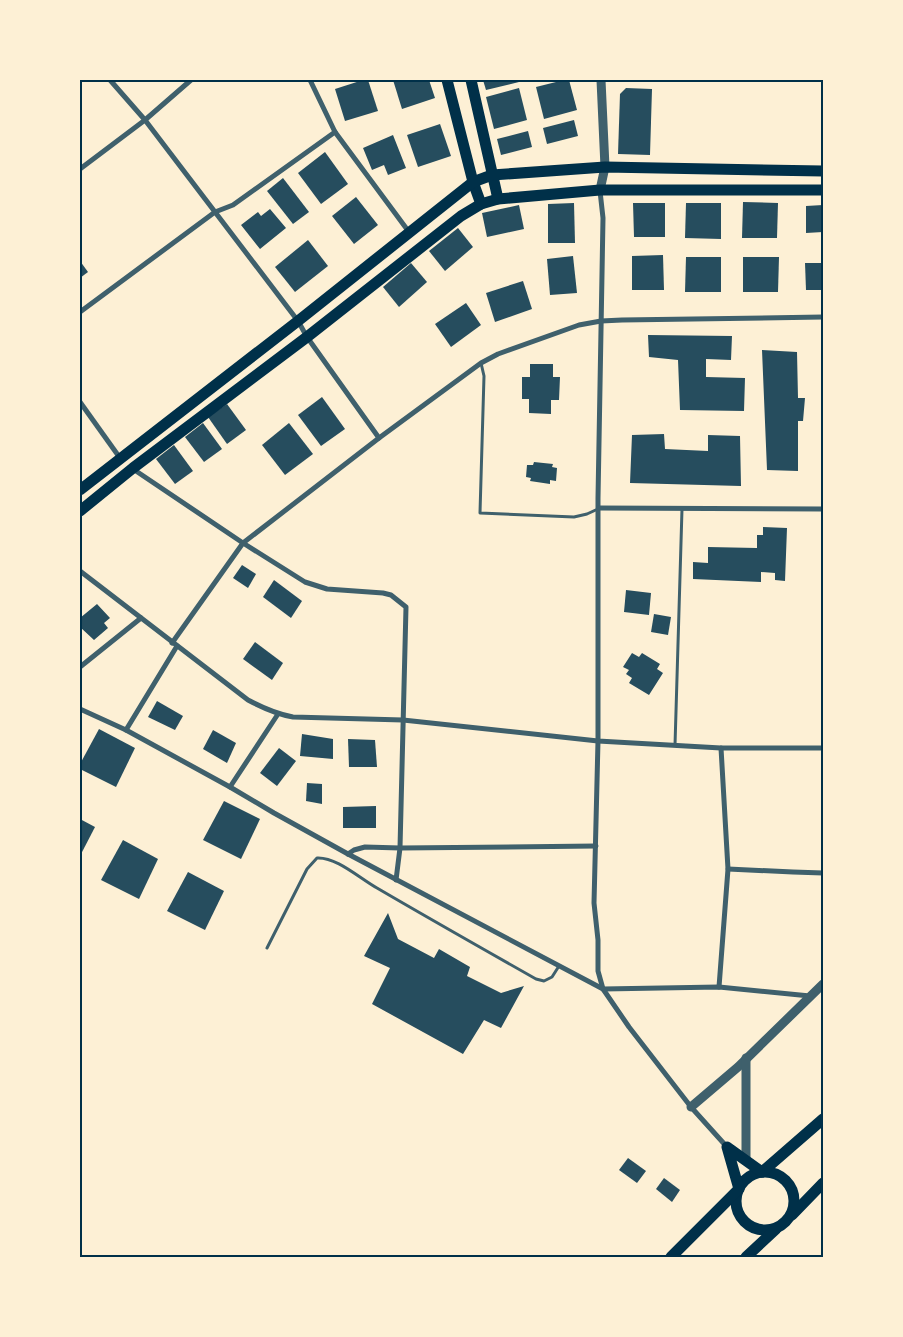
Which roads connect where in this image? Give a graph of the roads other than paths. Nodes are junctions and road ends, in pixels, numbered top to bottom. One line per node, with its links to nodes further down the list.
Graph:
1 (110, 80): 7 (street)
2 (191, 80): 7 (street)
3 (310, 80): 8 (street)
4 (447, 80): 13 (main road)
5 (471, 80): 12 (main road)
6 (601, 80): 9 (street)
7 (145, 120): 10 (street); 18 (street)
8 (335, 132): 18 (street); 19 (street)
9 (604, 167): 11 (main road); 12 (main road); 14 (street)
10 (80, 170)
11 (823, 171)
12 (492, 175): 13 (main road); 16 (main road)
13 (473, 182): 17 (main road); 19 (main road)
14 (600, 190): 15 (main road); 16 (main road); 23 (street)
15 (823, 190)
16 (498, 198): 17 (main road)
17 (481, 204): 24 (main road)
18 (215, 212): 20 (street); 22 (street)
19 (410, 232): 22 (main road)
20 (80, 312)
21 (823, 317): 23 (street)
22 (298, 321): 24 (street); 28 (main road)
23 (601, 321): 25 (street); 31 (street)
24 (307, 337): 27 (street); 29 (main road)
25 (481, 363): 27 (street); 31 (lane)
26 (80, 402): 28 (street)
27 (379, 438): 35 (street)
28 (120, 459): 30 (main road)
29 (133, 468): 34 (main road); 35 (street)
30 (80, 490)
31 (599, 508): 32 (street); 45 (street)
32 (682, 509): 33 (street); 46 (lane)
33 (823, 509)
34 (80, 510)
35 (243, 543): 38 (street); 43 (street)
36 (80, 572): 37 (street)
37 (141, 618): 38 (street); 40 (street)
38 (172, 642): 39 (street)
39 (177, 646): 42 (street); 44 (street)
40 (80, 667)
41 (80, 709): 44 (street)
42 (278, 714): 43 (street); 49 (street)
43 (403, 720): 45 (street); 51 (street)
44 (126, 730): 49 (street)
45 (598, 741): 46 (street); 50 (street)
46 (675, 745): 47 (street)
47 (720, 748): 48 (street); 53 (street)
48 (823, 748)
49 (230, 787): 52 (street)
50 (596, 846): 51 (street); 60 (street)
51 (400, 848): 52 (street); 55 (street)
52 (348, 854): 55 (street)
53 (728, 869): 54 (street); 59 (street)
54 (823, 873)
55 (396, 880): 57 (street)
56 (267, 948): 57 (lane)
57 (559, 966): 60 (street)
58 (823, 984): 61 (street)
59 (718, 986): 60 (street); 61 (street)
60 (602, 989): 63 (street)
61 (810, 996): 62 (street)
62 (746, 1058): 63 (street); 66 (street)
63 (690, 1107): 65 (street)
64 (823, 1119): 67 (main road)
65 (726, 1147): 66 (main road); 69 (main road)
66 (746, 1160): 67 (main road)
67 (762, 1172): 69 (main road); 70 (main road)
68 (823, 1184): 70 (main road)
69 (739, 1189): 71 (main road); 72 (main road)
70 (791, 1216): 71 (main road)
71 (776, 1228): 73 (main road)
72 (671, 1257)
73 (746, 1257)

